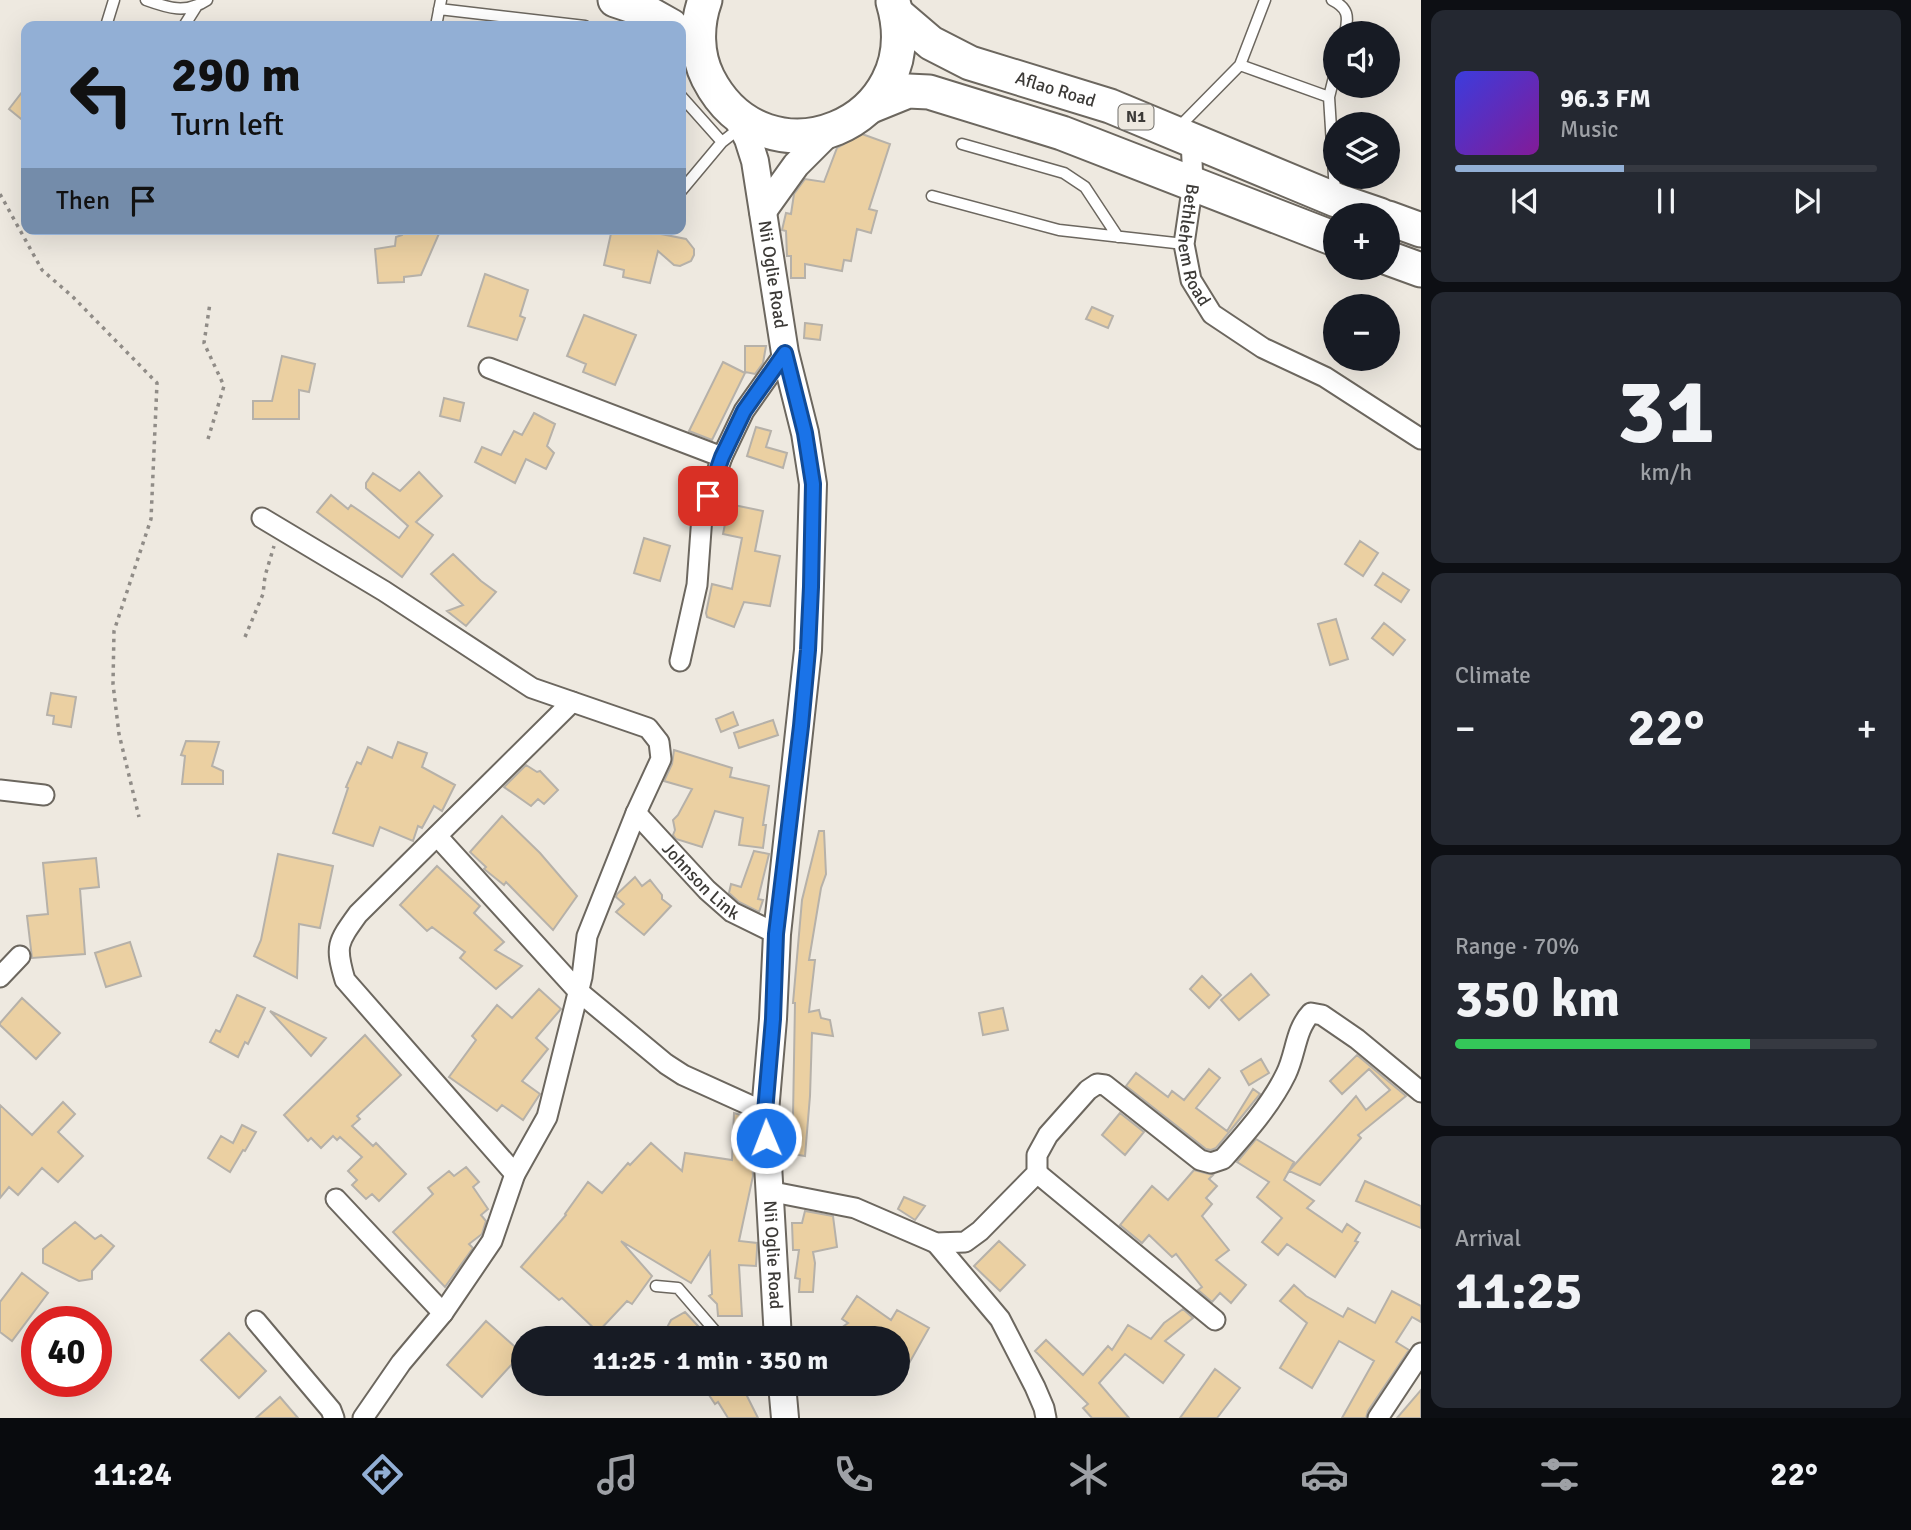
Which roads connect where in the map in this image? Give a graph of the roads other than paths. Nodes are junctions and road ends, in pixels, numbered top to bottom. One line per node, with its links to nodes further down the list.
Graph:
1 (114, 0): 11 (lane)
2 (146, 0): 9 (lane)
3 (207, 0): 9 (lane)
4 (615, 0): 14 (highway)
5 (705, 0): 16 (highway, N1)
6 (1265, 0): 17 (lane)
7 (1332, 0): 15 (lane)
8 (440, 5): 13 (lane)
9 (196, 7): 12 (lane)
10 (895, 7): 21 (highway, N1); 24 (highway, Aflao Road / N1)
11 (108, 21)
12 (187, 21)
13 (550, 21)
14 (662, 21)
15 (1348, 21)
16 (691, 46): 22 (highway, N1)
17 (1240, 65): 18 (lane); 24 (lane)
18 (1323, 95)
19 (1329, 98): 29 (lane)
20 (686, 99): 22 (lane)
21 (871, 106): 23 (highway, N1); 26 (highway, N1)
22 (733, 127): 23 (highway, N1); 27 (lane); 31 (street, Nii Oglie Road)
23 (829, 132): 31 (street)
24 (1182, 135): 26 (street, Bethlehem Road); 29 (highway, Aflao Road / N1)
25 (962, 144): 35 (lane)
26 (1193, 183): 34 (highway, N1); 36 (street, Bethlehem Road)
27 (686, 185)
28 (933, 196): 35 (lane)
29 (1336, 200): 30 (highway, Aflao Road / N1)
30 (1345, 203)
31 (763, 211): 39 (street, Nii Oglie Road)
32 (1400, 222): 33 (highway)
33 (1421, 230)
34 (1323, 234)
35 (1118, 237): 36 (lane)
36 (1184, 244): 41 (street, Bethlehem Road)
37 (1400, 262): 38 (highway)
38 (1421, 270)
39 (785, 353): 42 (street); 50 (street, Nii Oglie Road)
40 (489, 368): 42 (street)
41 (1421, 439)
42 (722, 457): 44 (street)
43 (269, 522): 45 (street)
44 (680, 661)
45 (572, 702): 48 (street); 49 (street)
46 (0, 790): 47 (street)
47 (44, 795)
48 (636, 813): 50 (street, Johnson Link); 53 (street)
49 (437, 836): 53 (street); 57 (street)
50 (776, 934): 55 (street, Nii Oglie Road)
51 (20, 956): 52 (street)
52 (0, 977)
53 (578, 990): 55 (street); 57 (street)
54 (1421, 1092): 56 (street)
55 (765, 1112): 58 (street, Nii Oglie Road)
56 (1037, 1173): 60 (street); 63 (street)
57 (515, 1174): 62 (street)
58 (768, 1191): 60 (street); 66 (street, Nii Oglie Road)
59 (335, 1199): 62 (street)
60 (936, 1243): 72 (street)
61 (656, 1286): 65 (lane)
62 (443, 1313): 70 (street)
63 (1215, 1320)
64 (256, 1321): 69 (street)
65 (711, 1326)
66 (775, 1326)
67 (1421, 1353): 73 (street)
68 (783, 1396): 71 (street)
69 (334, 1418)
70 (363, 1418)
71 (785, 1418)
72 (1046, 1418)
73 (1378, 1418)

